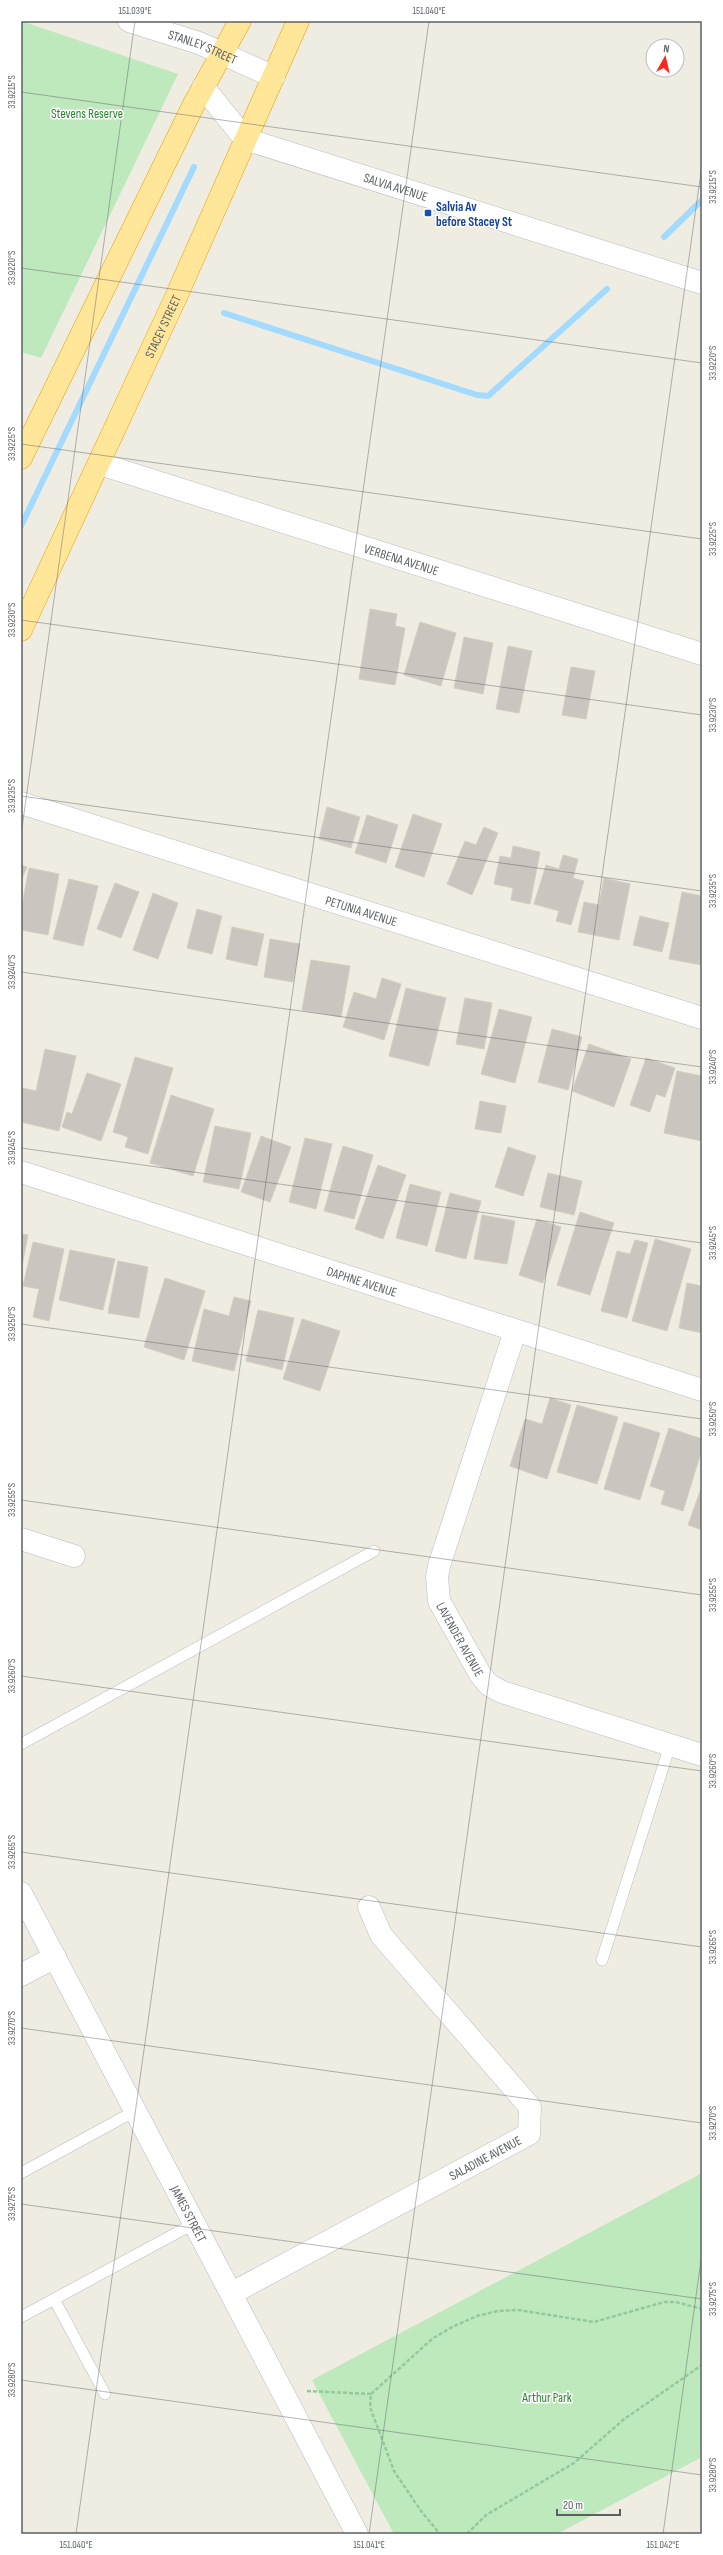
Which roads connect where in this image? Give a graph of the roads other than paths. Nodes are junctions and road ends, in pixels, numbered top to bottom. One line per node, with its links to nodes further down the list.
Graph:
1 (129, 21): 4 (street, STANLEY STREET)
2 (240, 21): 4 (highway)
3 (298, 21): 5 (highway, STACEY STREET)
4 (222, 54): 5 (street, STANLEY STREET); 6 (highway)
5 (274, 77): 7 (highway, STACEY STREET)
6 (203, 87): 7 (street); 9 (highway)
7 (245, 139): 8 (street, SALVIA AVENUE); 10 (highway, STACEY STREET)
8 (702, 283)
9 (21, 458)
10 (100, 464): 11 (highway, STACEY STREET); 12 (street, VERBENA AVENUE)
11 (21, 630)
12 (702, 654)
13 (21, 803): 14 (street, PETUNIA AVENUE)
14 (702, 1018)
15 (21, 1172): 16 (street, DAPHNE AVENUE)
16 (515, 1331): 17 (street, DAPHNE AVENUE); 22 (street, LAVENDER AVENUE)
17 (702, 1390)
18 (21, 1539): 20 (street)
19 (374, 1551): 21 (lane)
20 (74, 1556)
21 (21, 1744)
22 (670, 1745): 23 (street, LAVENDER AVENUE); 27 (lane)
23 (702, 1755)
24 (22, 1896): 26 (street, JAMES STREET)
25 (369, 1907): 32 (street, SALADINE AVENUE)
26 (55, 1957): 28 (street); 29 (street, JAMES STREET)
27 (602, 1960)
28 (21, 1975)
29 (135, 2111): 30 (lane); 31 (street, JAMES STREET)
30 (21, 2173)
31 (195, 2223): 32 (street, JAMES STREET); 33 (lane)
32 (232, 2293): 36 (street, JAMES STREET)
33 (54, 2299): 34 (lane); 35 (lane)
34 (21, 2317)
35 (105, 2394)
36 (357, 2534)

